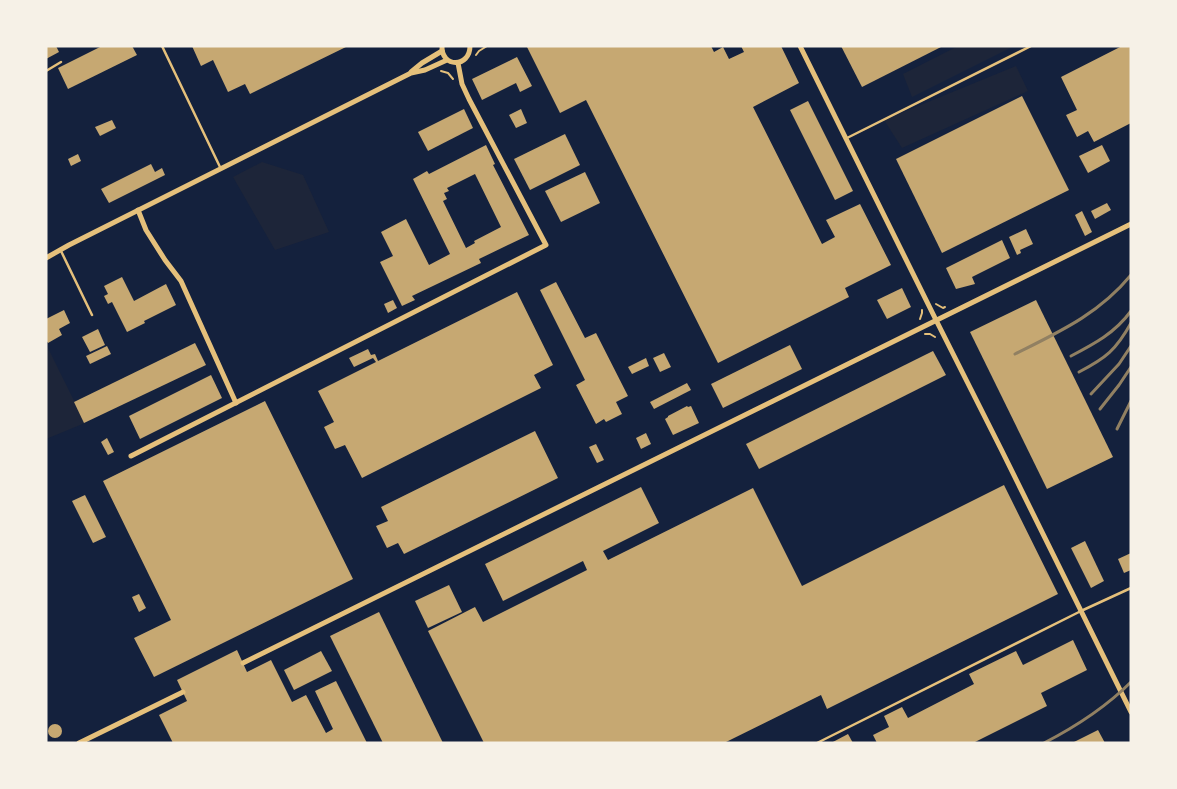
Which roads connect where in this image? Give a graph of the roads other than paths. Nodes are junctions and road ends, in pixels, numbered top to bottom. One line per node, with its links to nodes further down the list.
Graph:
1 (162, 46): 12 (lane)
2 (800, 46): 11 (street)
3 (1031, 46): 11 (lane)
4 (471, 47): 8 (street)
5 (442, 49): 6 (street); 10 (street)
6 (447, 60): 8 (street); 10 (street)
7 (62, 62): 9 (lane)
8 (458, 63): 19 (street)
9 (46, 70)
10 (411, 73): 12 (street)
11 (846, 139): 18 (street)
12 (221, 169): 13 (street)
13 (138, 210): 15 (street); 19 (street)
14 (1131, 224): 18 (street)
15 (60, 249): 16 (street); 17 (lane)
16 (46, 258)
17 (92, 315)
18 (936, 320): 22 (street); 23 (street)
19 (236, 403): 20 (street)
20 (131, 456)
21 (1131, 588): 22 (lane)
22 (1081, 611): 25 (street); 27 (lane)
23 (244, 663)
24 (183, 692): 26 (street)
25 (1131, 712)
26 (79, 743)
27 (817, 743)

